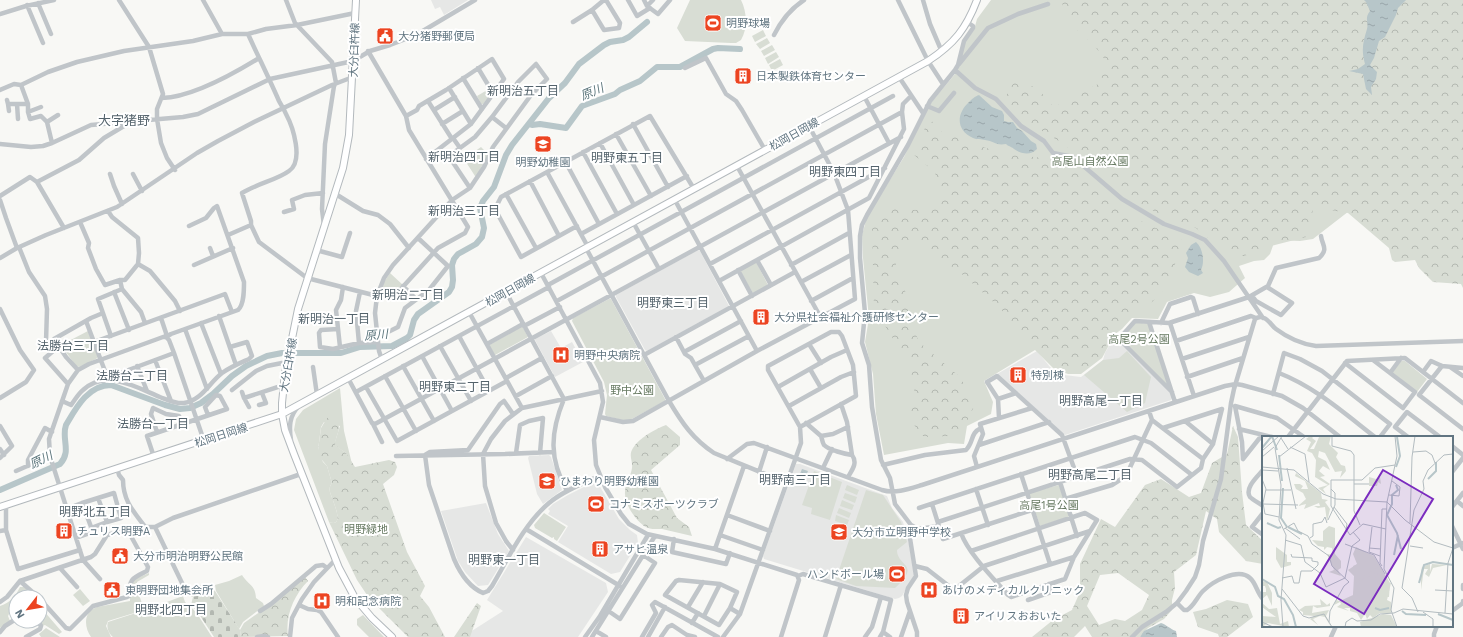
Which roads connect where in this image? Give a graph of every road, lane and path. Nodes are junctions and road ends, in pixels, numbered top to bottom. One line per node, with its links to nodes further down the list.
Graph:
1 (54, 0): 16 (street)
2 (119, 0): 31 (street)
3 (203, 0): 27 (street)
4 (286, 0): 25 (street)
5 (356, 0): 21 (main road, 大分臼杵線)
6 (475, 0): 32 (street)
7 (605, 0): 20 (street); 20 (street)
8 (628, 0): 19 (street)
9 (644, 0): 19 (street)
10 (653, 0): 19 (street)
11 (670, 0): 19 (street)
12 (804, 0): 29 (street)
13 (898, 0): 36 (street)
14 (923, 0): 33 (street)
15 (977, 0): 24 (main road, 松岡日岡線)
16 (38, 3): 18 (street); 26 (street)
17 (1048, 4): 40 (street)
18 (28, 5): 22 (street); 30 (street)
19 (648, 7)
20 (592, 10): 23 (street)
21 (355, 13): 25 (street); 35 (main road, 大分臼杵線)
22 (0, 14)
23 (573, 22)
24 (968, 22): 33 (main road, 松岡日岡線); 40 (street)
25 (297, 25): 28 (street); 37 (street)
26 (51, 34)
27 (222, 34): 28 (street); 31 (street)
28 (248, 34): 34 (street)
29 (774, 36)
30 (43, 43)
31 (149, 47): 47 (street); 56 (street)
32 (368, 51): 35 (street); 72 (street)
33 (942, 52): 36 (main road, 松岡日岡線)
34 (259, 58): 44 (street); 56 (street)
35 (353, 61): 37 (street); 41 (main road, 大分臼杵線)
36 (928, 61): 42 (main road, 松岡日岡線); 46 (street)
37 (333, 66): 44 (street); 45 (street)
38 (478, 68): 43 (street); 50 (street); 50 (street)
39 (685, 68): 93 (street)
40 (956, 68): 46 (street); 191 (street)
41 (352, 77): 45 (street); 115 (main road, 大分臼杵線)
42 (899, 77): 52 (main road, 松岡日岡線); 54 (street)
43 (463, 78): 48 (street); 64 (street)
44 (270, 80): 62 (street); 75 (street)
45 (336, 83): 62 (street); 114 (street)
46 (943, 84): 60 (street)
47 (21, 85): 49 (street); 59 (street)
48 (449, 88): 55 (street); 57 (street)
49 (0, 90)
50 (493, 93): 64 (street)
51 (954, 93): 60 (street)
52 (864, 96): 63 (street); 82 (main road, 松岡日岡線)
53 (893, 96): 63 (street)
54 (911, 96): 69 (street); 70 (street)
55 (455, 97): 65 (street); 66 (street)
56 (162, 98): 75 (street)
57 (428, 101): 65 (street); 72 (street)
58 (17, 104): 59 (street); 67 (street); 74 (street)
59 (28, 104): 68 (street)
60 (927, 106): 70 (street)
61 (41, 107): 68 (street)
62 (283, 108): 100 (street); 134 (street)
63 (871, 108): 81 (street); 86 (street)
64 (482, 109): 79 (street)
65 (434, 110): 78 (street)
66 (463, 111): 78 (street); 79 (street)
67 (9, 112)
68 (28, 112): 77 (street)
69 (902, 112): 81 (street); 85 (street)
70 (923, 113): 396 (street)
71 (58, 115): 77 (street)
72 (406, 116): 96 (street)
73 (492, 117): 83 (street); 83 (street); 92 (street)
74 (18, 119)
75 (157, 119): 76 (street); 100 (street)
76 (131, 121): 91 (street); 108 (street)
77 (47, 122): 91 (street)
78 (442, 124): 87 (street)
79 (472, 124): 87 (street)
80 (634, 124): 84 (street); 105 (street); 109 (street)
81 (880, 125): 89 (street); 95 (street)
82 (809, 126): 86 (street); 93 (main road, 松岡日岡線)
83 (506, 128): 110 (street)
84 (616, 134): 88 (street); 119 (street)
85 (901, 137): 89 (street); 99 (street)
86 (815, 138): 95 (street); 106 (street)
87 (452, 139): 92 (street); 96 (street)
88 (600, 143): 94 (street); 124 (street)
89 (889, 143): 102 (street)
90 (0, 144): 91 (street)
91 (52, 144)
92 (460, 148): 110 (street)
93 (765, 150): 98 (main road, 松岡日岡線)
94 (583, 152): 97 (street); 130 (street)
95 (825, 155): 102 (street); 117 (street)
96 (426, 159): 121 (street)
97 (565, 162): 101 (street); 133 (street)
98 (737, 166): 106 (street); 111 (main road, 松岡日岡線)
99 (886, 168): 113 (street); 125 (street)
100 (175, 170): 112 (street)
101 (547, 172): 107 (street); 136 (street)
102 (834, 173): 113 (street); 129 (street)
103 (110, 174): 122 (street)
104 (133, 174): 112 (street)
105 (687, 176): 109 (street); 111 (street)
106 (744, 178): 117 (street); 128 (street)
107 (530, 181): 116 (street); 146 (street)
108 (37, 182): 118 (street); 138 (street)
109 (668, 186): 119 (street)
110 (470, 188): 121 (street)
111 (694, 189): 132 (main road, 松岡日岡線)
112 (142, 191): 122 (street)
113 (842, 192): 125 (street); 140 (street)
114 (323, 193): 127 (street); 137 (street)
115 (334, 193): 137 (main road, 大分臼杵線); 154 (street)
116 (506, 194): 155 (street); 155 (street)
117 (752, 194): 129 (street); 139 (street)
118 (0, 196)
119 (651, 196): 124 (street)
120 (0, 200): 150 (street)
121 (452, 200): 148 (street); 159 (street)
122 (122, 204): 126 (street)
123 (677, 204): 128 (street)
124 (634, 205): 130 (street)
125 (848, 210): 142 (street); 151 (street)
126 (108, 211): 131 (street); 165 (street)
127 (284, 212)
128 (681, 212): 139 (street); 144 (street)
129 (762, 212): 140 (street); 149 (street)
130 (617, 214): 133 (street)
131 (80, 222): 138 (street); 176 (street)
132 (633, 222): 144 (street); 156 (main road, 松岡日岡線)
133 (599, 224): 143 (street)
134 (251, 225): 145 (street); 174 (street)
135 (189, 226): 145 (street)
136 (577, 226): 143 (street); 146 (street)
137 (324, 227): 157 (main road, 大分臼杵線)
138 (64, 228): 150 (street)
139 (690, 228): 149 (street); 158 (street)
140 (772, 230): 151 (street); 166 (street)
141 (350, 233): 157 (street)
142 (849, 233): 160 (street); 167 (street)
143 (581, 234): 156 (street)
144 (640, 234): 158 (street); 163 (street)
145 (228, 235): 153 (street)
146 (559, 236): 155 (street)
147 (1321, 236): 183 (street)
148 (418, 238): 154 (street); 159 (street)
149 (700, 246): 166 (street); 168 (street)
150 (18, 247): 162 (street); 241 (street)
151 (781, 247): 164 (street); 167 (street)
152 (210, 248): 161 (street)
153 (233, 248): 161 (street); 200 (street)
154 (409, 248): 189 (street)
155 (536, 248)
156 (587, 248): 163 (street); 172 (main road, 松岡日岡線)
157 (316, 250): 174 (main road, 大分臼杵線)
158 (649, 251): 168 (street); 173 (street)
159 (434, 253): 180 (street); 192 (street)
160 (851, 255): 175 (street); 178 (street)
161 (213, 256): 169 (street)
162 (0, 258)
163 (593, 260): 173 (street); 181 (street)
164 (757, 260): 170 (street); 179 (street)
165 (138, 264): 176 (street); 199 (street)
166 (710, 264): 177 (street)
167 (791, 265): 171 (street)
168 (658, 269): 188 (street)
169 (200, 270)
170 (738, 270): 177 (street); 190 (street)
171 (795, 272): 178 (street); 179 (street)
172 (541, 273): 181 (street); 187 (main road, 松岡日岡線)
173 (602, 276): 188 (street); 193 (street)
174 (307, 278): 182 (street); 266 (main road, 大分臼杵線)
175 (853, 278): 194 (street); 206 (street)
176 (120, 280): 184 (street)
177 (719, 281): 196 (street)
178 (801, 282): 194 (street)
179 (772, 285): 190 (street)
180 (403, 286): 189 (street); 192 (street)
181 (548, 286): 193 (street); 195 (street)
182 (343, 287): 186 (street); 220 (street)
183 (1267, 287): 191 (street); 191 (street)
184 (122, 289): 185 (street); 213 (street)
185 (114, 292): 202 (street); 221 (street)
186 (360, 292): 189 (street); 234 (street)
187 (506, 292): 195 (street); 201 (main road, 松岡日岡線)
188 (612, 294): 209 (street); 246 (street)
189 (377, 296): 222 (street)
190 (752, 296): 196 (street)
191 (1251, 296): 203 (street); 208 (street)
192 (416, 299): 222 (street)
193 (557, 301): 197 (street)
194 (811, 301): 206 (street)
195 (513, 306): 217 (street); 218 (street)
196 (732, 306): 211 (street); 227 (street)
197 (560, 307): 209 (street); 217 (street)
198 (0, 309): 310 (street)
199 (180, 311): 200 (street); 205 (street)
200 (232, 312): 204 (street)
201 (469, 312): 218 (street); 255 (main road, 松岡日岡線)
202 (103, 313): 210 (street); 223 (street)
203 (1198, 314): 215 (street); 216 (street)
204 (219, 316): 214 (street); 240 (street)
205 (161, 318): 213 (street); 226 (street)
206 (821, 318): 244 (street)
207 (1256, 318): 208 (street); 228 (street); 230 (street)
208 (1263, 318): 231 (street)
209 (566, 319): 229 (street); 298 (street)
210 (86, 321): 232 (street); 237 (street)
211 (741, 321): 225 (street); 243 (street)
212 (1149, 322): 215 (street); 302 (street); 302 (street)
213 (145, 323): 221 (street)
214 (201, 323): 219 (street); 275 (street)
215 (1160, 323): 216 (street)
216 (1170, 323): 230 (street)
217 (524, 325): 229 (street); 235 (street)
218 (477, 326): 224 (street); 235 (street)
219 (185, 329): 226 (street); 295 (street)
220 (338, 329): 239 (street); 239 (street)
221 (128, 330): 223 (street)
222 (377, 333): 233 (street)
223 (111, 336): 232 (street)
224 (459, 336): 238 (street); 267 (street)
225 (749, 336): 244 (street); 260 (street)
226 (166, 337): 245 (street); 253 (street)
227 (676, 337): 243 (street); 246 (street)
228 (1249, 337): 250 (street); 252 (street)
229 (531, 339): 248 (street); 249 (street)
230 (1176, 341): 252 (street)
231 (1463, 341)
232 (94, 342): 253 (street)
233 (378, 342): 234 (street); 255 (street)
234 (359, 343): 239 (street)
235 (487, 344): 248 (street)
236 (809, 344): 242 (street); 257 (street); 292 (street)
237 (59, 346): 241 (street); 270 (street)
238 (440, 346): 247 (street); 281 (street)
239 (340, 347)
240 (230, 348): 259 (street); 259 (street)
241 (54, 350): 288 (street)
242 (847, 350): 257 (street); 271 (street)
243 (684, 352): 260 (street)
244 (757, 352): 287 (street)
245 (174, 353): 254 (street); 319 (street)
246 (644, 355): 318 (street)
247 (422, 356): 262 (street); 293 (street)
248 (495, 358): 267 (street); 283 (street)
249 (542, 358): 277 (street); 283 (street)
250 (1243, 358): 279 (street); 289 (street)
251 (1401, 358): 256 (street); 273 (street); 274 (street)
252 (1182, 359): 279 (street)
253 (100, 360): 270 (street); 282 (street)
254 (155, 360): 261 (street); 316 (street)
255 (382, 360): 280 (main road, 松岡日岡線)
256 (1374, 360): 258 (street); 274 (street)
257 (820, 363): 269 (street)
258 (1345, 363): 274 (street); 284 (street)
259 (236, 365): 275 (street)
260 (695, 365): 287 (street)
261 (137, 366): 286 (street); 299 (street)
262 (403, 366): 276 (street); 312 (street)
263 (1442, 366): 265 (street); 273 (street); 285 (street)
264 (313, 367): 306 (street)
265 (1450, 367): 268 (street); 278 (street)
266 (286, 368): 290 (main road, 大分臼杵線); 296 (street)
267 (477, 368): 281 (street); 297 (street)
268 (1463, 368)
269 (810, 369): 292 (street); 294 (street)
270 (78, 370): 288 (street)
271 (854, 372): 294 (street); 323 (street)
272 (1279, 372): 284 (street); 305 (street); 307 (street)
273 (1423, 372): 285 (street)
274 (1390, 373)
275 (221, 374): 295 (street)
276 (385, 376): 291 (street); 327 (street)
277 (552, 376): 308 (street); 313 (street)
278 (1463, 376)
279 (1187, 377): 309 (street)
280 (348, 378): 301 (street); 306 (main road, 松岡日岡線)
281 (458, 378): 293 (street); 317 (street)
282 (108, 379): 286 (street); 315 (street)
283 (506, 379): 297 (street); 308 (street)
284 (1333, 379): 307 (street); 365 (street)
285 (1432, 379): 322 (street); 354 (street)
286 (120, 381): 299 (street)
287 (704, 381): 318 (street)
288 (68, 384): 315 (street)
289 (1236, 384): 305 (street); 309 (street); 498 (street)
290 (284, 385): 303 (street); 333 (main road, 大分臼杵線)
291 (366, 387): 301 (street); 339 (street)
292 (778, 387): 325 (street)
293 (440, 388): 312 (street); 330 (street)
294 (821, 388): 325 (street)
295 (207, 389): 319 (street)
296 (232, 390)
297 (489, 391): 317 (street)
298 (602, 391): 313 (street); 336 (street)
299 (147, 392): 316 (street)
300 (242, 392): 311 (street)
301 (356, 392): 346 (street)
302 (1172, 392): 320 (street)
303 (262, 393): 311 (street); 324 (street)
304 (1016, 393): 314 (street); 314 (street); 329 (street)
305 (1273, 394): 332 (street)
306 (317, 395): 321 (main road, 松岡日岡線)
307 (1321, 395): 332 (street); 364 (street)
308 (516, 396): 328 (street)
309 (1194, 396): 320 (street)
310 (0, 398)
311 (244, 398): 326 (street)
312 (421, 399): 327 (street); 341 (street)
313 (564, 399): 328 (street); 378 (street)
314 (998, 399): 337 (street)
315 (62, 401): 356 (street)
316 (171, 401): 319 (street)
317 (471, 401): 330 (street)
318 (669, 401): 336 (street); 394 (street)
319 (191, 402): 338 (street)
320 (1175, 402): 331 (street)
321 (303, 403): 333 (main road, 松岡日岡線); 381 (street)
322 (1463, 403)
323 (841, 404): 344 (street); 349 (street)
324 (259, 405)
325 (789, 406): 348 (street)
326 (249, 407)
327 (403, 408): 339 (street); 355 (street)
328 (522, 408): 334 (street)
329 (1032, 408): 337 (street); 343 (street)
330 (452, 411): 341 (street)
331 (1149, 411): 340 (street); 368 (street)
332 (1308, 412): 353 (street); 363 (street)
333 (282, 414): 370 (main road, 松岡日岡線); 381 (main road, 大分臼杵線)
334 (513, 414): 382 (street); 383 (street)
335 (208, 415): 335 (street); 338 (street)
336 (600, 417): 409 (street)
337 (998, 418): 350 (street)
338 (197, 419): 345 (street); 370 (street)
339 (384, 419): 346 (street); 355 (street)
340 (1152, 420): 351 (street); 369 (street)
341 (434, 421): 355 (street)
342 (1185, 421): 351 (street); 372 (street); 372 (street)
343 (1049, 422): 368 (street); 373 (street)
344 (806, 423): 348 (street); 359 (street)
345 (183, 424): 357 (street); 357 (street)
346 (373, 424): 371 (street)
347 (0, 426): 386 (street)
348 (800, 426): 390 (street)
349 (848, 427): 359 (street); 384 (street)
350 (981, 428): 373 (street); 396 (street)
351 (1163, 428): 395 (street)
352 (1239, 429): 353 (street); 358 (street); 358 (street)
353 (1294, 429): 361 (street); 362 (street)
354 (1463, 429)
355 (416, 431)
356 (52, 432): 387 (street); 397 (street)
357 (157, 432): 389 (street)
358 (1262, 435): 360 (street)
359 (821, 436): 377 (street)
360 (1267, 436)
361 (1289, 436)
362 (1303, 436)
363 (1339, 436)
364 (1374, 436)
365 (1381, 436)
366 (1407, 436): 367 (street)
367 (1439, 436)
368 (1065, 438): 391 (street); 399 (street)
369 (1143, 439): 391 (street); 392 (street); 407 (street)
370 (204, 441): 389 (main road, 松岡日岡線)
371 (382, 442)
372 (1213, 444): 395 (street)
373 (978, 445): 399 (street)
374 (767, 447): 390 (street); 394 (street); 405 (street)
375 (1453, 447): 385 (street)
376 (0, 449): 386 (street)
377 (832, 449): 384 (street); 401 (street)
378 (553, 452): 380 (street); 418 (street)
379 (516, 453): 380 (street); 380 (street); 382 (street)
380 (540, 453)
381 (294, 454): 408 (main road, 大分臼杵線)
382 (483, 454): 383 (street); 465 (street)
383 (425, 455): 388 (street); 465 (street)
384 (852, 455): 412 (street)
385 (1463, 455)
386 (2, 456)
387 (50, 456): 397 (street); 416 (street)
388 (396, 456)
389 (154, 457): 400 (main road, 松岡日岡線)
390 (796, 458): 401 (street); 415 (street)
391 (1072, 458): 406 (street); 410 (street)
392 (1134, 458): 407 (street); 410 (street); 423 (street)
393 (1463, 458): 404 (street)
394 (727, 459): 398 (street)
395 (1203, 459): 407 (street)
396 (883, 465): 419 (street)
397 (28, 466): 402 (street)
398 (744, 466): 405 (street); 436 (street)
399 (977, 467): 419 (street)
400 (117, 468): 416 (main road, 松岡日岡線); 444 (street)
401 (822, 468): 412 (street)
402 (16, 471)
403 (1262, 471): 411 (street)
404 (1453, 471)
405 (759, 472): 415 (street)
406 (1021, 474): 417 (street); 420 (street)
407 (1192, 475)
408 (303, 476): 442 (street); 471 (main road, 大分臼杵線)
409 (599, 476): 418 (street); 455 (street)
410 (1077, 476): 414 (street)
411 (1258, 476): 413 (street); 427 (street)
412 (848, 477): 419 (street)
413 (1262, 479)
414 (1060, 482): 420 (street); 423 (street)
415 (787, 483): 450 (street)
416 (60, 488): 428 (main road, 松岡日岡線); 433 (street)
417 (976, 489): 426 (street); 431 (street)
418 (567, 491): 448 (street)
419 (892, 491): 440 (street)
420 (1027, 492): 431 (street); 434 (street)
421 (1463, 493): 424 (street)
422 (98, 498): 425 (street); 438 (street); 438 (street)
423 (1065, 500): 437 (street)
424 (1457, 501): 429 (street); 430 (street)
425 (82, 503): 433 (street); 443 (street)
426 (932, 504): 432 (street); 439 (street)
427 (1262, 505)
428 (3, 506): 449 (street)
429 (1453, 506)
430 (1463, 506)
431 (982, 507): 439 (street); 441 (street)
432 (918, 508)
433 (66, 509): 459 (street)
434 (1032, 510): 441 (street); 445 (street)
435 (1262, 514): 454 (street)
436 (727, 515): 450 (street); 457 (street)
437 (1071, 518): 445 (street); 451 (street); 458 (street)
438 (107, 522): 443 (street)
439 (938, 524): 440 (street); 453 (street)
440 (911, 525): 475 (street)
441 (988, 525): 453 (street)
442 (156, 527): 444 (street); 484 (street)
443 (91, 528): 459 (street)
444 (146, 528): 447 (street)
445 (1038, 528): 462 (street); 467 (street)
446 (1453, 528): 461 (street)
447 (127, 529): 472 (street); 502 (street)
448 (526, 529): 465 (street); 489 (street)
449 (6, 530): 452 (street); 464 (street)
450 (770, 531): 466 (street)
451 (1090, 531): 458 (street); 470 (street)
452 (0, 532)
453 (961, 533): 467 (street)
454 (1262, 534)
455 (648, 535): 456 (street); 489 (street)
456 (655, 536): 460 (street); 469 (street)
457 (720, 536): 463 (street); 466 (street)
458 (1077, 536): 462 (street)
459 (76, 538): 464 (street)
460 (674, 539): 463 (street); 468 (street)
461 (1462, 545)
462 (1044, 546): 474 (street); 476 (street)
463 (715, 549): 468 (street)
464 (80, 550): 472 (street)
465 (513, 550)
466 (763, 550): 473 (street)
467 (971, 551): 476 (street)
468 (730, 553): 473 (street)
469 (643, 555): 489 (street); 504 (street)
470 (1074, 557): 474 (street); 486 (street)
471 (336, 559): 478 (street); 525 (main road, 大分臼杵線)
472 (83, 560): 477 (street); 480 (street)
473 (758, 562): 479 (street); 509 (street)
474 (1050, 564): 482 (street)
475 (915, 566): 476 (street); 507 (street)
476 (984, 566): 482 (street)
477 (60, 568): 481 (street); 490 (street)
478 (327, 568): 499 (street); 506 (street)
479 (798, 576): 487 (street); 535 (street)
480 (100, 579)
481 (20, 581): 491 (street); 496 (street)
482 (997, 581): 493 (street)
483 (703, 582): 485 (street); 501 (street); 501 (street)
484 (182, 583)
485 (720, 584): 503 (street); 510 (street)
486 (1049, 584): 493 (street); 493 (street)
487 (840, 585): 494 (street); 519 (street)
488 (1463, 585): 492 (street)
489 (621, 586): 504 (street)
490 (77, 587)
491 (29, 589)
492 (1463, 589)
493 (1030, 590)
494 (881, 597): 518 (street); 537 (street)
495 (1262, 597): 498 (street)
496 (0, 602)
497 (1463, 602): 505 (street)
498 (1177, 603): 542 (street)
499 (300, 605): 523 (street); 524 (street)
500 (665, 607): 511 (street); 529 (street); 530 (street)
501 (688, 607): 508 (street)
502 (48, 608)
503 (730, 608): 509 (street); 510 (street)
504 (606, 610): 516 (street); 526 (street)
505 (1453, 610)
506 (260, 611)
507 (910, 611): 540 (street); 541 (street)
508 (698, 613): 510 (street); 511 (street)
509 (740, 614): 534 (street)
510 (704, 616)
511 (692, 623): 533 (street)
512 (8, 624): 517 (street)
513 (1336, 627): 543 (street)
514 (1437, 627): 544 (street)
515 (40, 629): 520 (street)
516 (596, 631): 527 (street); 528 (street)
517 (0, 632)
518 (883, 632): 538 (street); 539 (street)
519 (825, 636): 536 (street)
520 (26, 637)
521 (257, 637): 522 (street)
522 (268, 637)
523 (290, 637)
524 (338, 637)
525 (392, 637)
526 (585, 637)
527 (592, 637)
528 (606, 637)
529 (642, 637)
530 (648, 637)
531 (661, 637): 532 (street)
532 (695, 637)
533 (718, 637)
534 (723, 637)
535 (781, 637)
536 (832, 637)
537 (865, 637)
538 (880, 637)
539 (890, 637)
540 (901, 637)
541 (917, 637)
542 (1132, 637)
543 (1331, 637)
544 (1434, 637)

